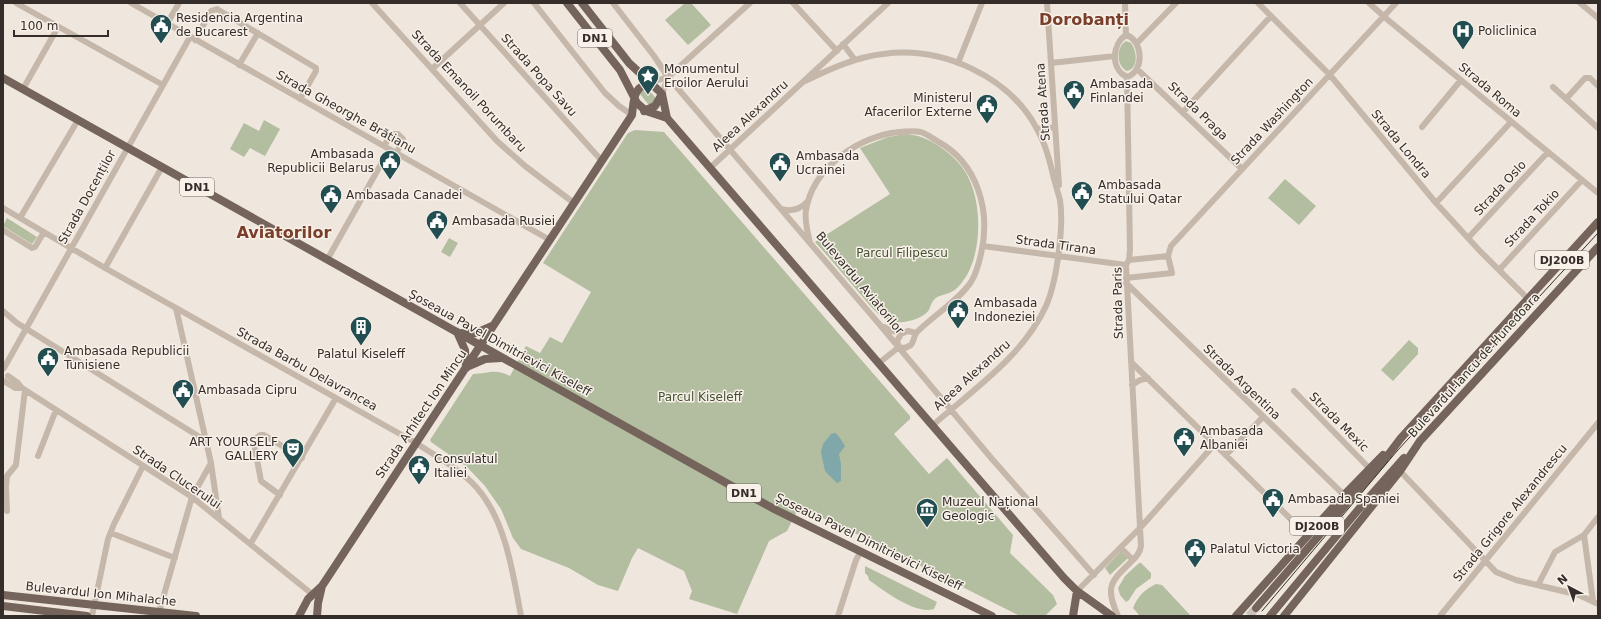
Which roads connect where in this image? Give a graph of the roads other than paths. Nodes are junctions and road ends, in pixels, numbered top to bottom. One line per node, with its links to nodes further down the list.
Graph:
1 (16, 3): 27 (street)
2 (131, 3): 25 (street, Strada Gheorghe Brătianu)
3 (179, 3): 25 (street)
4 (372, 3): 39 (street, Strada Emanoil Porumbaru)
5 (460, 3): 26 (street, Strada Popa Savu)
6 (504, 3): 26 (street)
7 (534, 3): 58 (street)
8 (568, 3): 54 (main road, DN1)
9 (582, 3): 47 (main road, DN1)
10 (613, 3): 42 (street, Bulevardul Aviatorilor)
11 (750, 3): 42 (street)
12 (793, 3): 33 (street)
13 (888, 3): 32 (street, Aleea Alexandru)
14 (982, 3): 36 (street)
15 (1047, 3): 37 (street, Strada Atena)
16 (1125, 3): 29 (street)
17 (1176, 3): 31 (street)
18 (1258, 3): 22 (street, Strada Londra)
19 (1369, 3): 23 (street, Strada Roma)
20 (1396, 3): 23 (street, Strada Washington)
21 (1580, 3): 24 (street)
22 (1271, 16): 41 (street, Strada Londra); 57 (street)
23 (1383, 16): 41 (street, Strada Washington); 45 (street, Strada Roma)
24 (1598, 18)
25 (167, 24): 30 (street, Strada Gheorghe Brătianu)
26 (480, 25): 39 (street); 71 (street, Strada Popa Savu)
27 (58, 27): 48 (street); 51 (street)
28 (258, 33): 30 (street, Strada Docenților); 38 (street); 53 (street)
29 (1126, 35): 31 (street); 34 (street)
30 (192, 38): 38 (street, Strada Gheorghe Brătianu); 48 (street, Strada Docenților)
31 (1137, 43): 40 (street)
32 (843, 44): 33 (street, Aleea Alexandru); 35 (street)
33 (837, 51): 46 (street, Aleea Alexandru)
34 (1115, 56): 37 (street); 43 (street)
35 (855, 60): 36 (street, Aleea Alexandru); 46 (street, Aleea Alexandru)
36 (958, 63): 65 (street, Aleea Alexandru)
37 (1051, 63): 62 (street, Strada Atena)
38 (239, 65): 53 (street, Strada Gheorghe Brătianu)
39 (432, 69): 79 (street, Strada Emanoil Porumbaru)
40 (1137, 69): 43 (street); 57 (street, Strada Praga)
41 (1330, 75): 74 (street, Strada Washington); 80 (street, Strada Londra)
42 (668, 77): 47 (street); 52 (street); 68 (street, Bulevardul Aviatorilor)
43 (1127, 77): 96 (street, Strada Paris)
44 (3, 78): 51 (main road, Șoseaua Pavel Dimitrievici Kiseleff / DN1)
45 (1461, 80): 61 (street, Strada Roma); 63 (street)
46 (805, 81): 68 (street, Aleea Alexandru)
47 (652, 82): 52 (main road, DN1); 54 (main road)
48 (163, 85): 66 (street, Strada Docenților)
49 (1598, 86): 55 (street)
50 (1553, 87): 55 (street)
51 (23, 89): 60 (main road, Șoseaua Pavel Dimitrievici Kiseleff / DN1)
52 (662, 94): 56 (main road); 59 (main road, DN1)
53 (300, 99): 67 (street, Strada Gheorghe Brătianu)
54 (634, 99): 56 (main road); 58 (main road, Strada Arhitect Ion Mincu)
55 (1566, 99): 64 (street)
56 (646, 111): 58 (main road); 59 (main road)
57 (1183, 112): 74 (street, Strada Praga)
58 (632, 115): 71 (main road, Strada Arhitect Ion Mincu)
59 (667, 118): 73 (main road, DN1)
60 (78, 120): 66 (main road, Șoseaua Pavel Dimitrievici Kiseleff / DN1); 83 (street)
61 (1511, 122): 69 (street, Strada Roma); 80 (street)
62 (1055, 127): 65 (street); 77 (street, Strada Atena)
63 (1422, 127)
64 (1598, 128)
65 (1038, 130): 77 (street, Aleea Alexandru)
66 (127, 148): 72 (main road, Șoseaua Pavel Dimitrievici Kiseleff / DN1); 91 (street, Strada Docenților)
67 (386, 148): 70 (street, Strada Gheorghe Brătianu); 70 (street); 95 (street)
68 (730, 150): 73 (street, Aleea Alexandru); 81 (street, Bulevardul Aviatorilor)
69 (1548, 152): 75 (street, Strada Roma); 87 (street, Strada Oslo)
70 (396, 154): 88 (street, Strada Gheorghe Brătianu)
71 (602, 161): 79 (main road, Strada Arhitect Ion Mincu)
72 (162, 167): 95 (main road, Șoseaua Pavel Dimitrievici Kiseleff / DN1); 97 (street)
73 (710, 168): 113 (main road, DN1)
74 (1242, 169): 94 (street, Strada Washington)
75 (1582, 180): 76 (street, Strada Roma); 98 (street, Strada Tokio)
76 (1598, 193)
77 (1060, 200): 93 (street, Aleea Alexandru)
78 (808, 201): 81 (street); 89 (street); 90 (street)
79 (574, 203): 88 (main road, Strada Arhitect Ion Mincu)
80 (1436, 203): 87 (street, Strada Londra)
81 (781, 209): 89 (street, Bulevardul Aviatorilor)
82 (4, 210): 83 (street, Strada Barbu Delavrancea)
83 (20, 218): 86 (street, Strada Barbu Delavrancea)
84 (1598, 222): 100 (main road, Bulevardul Iancu de Hunedoara / DJ200B)
85 (3, 230): 86 (street)
86 (44, 232): 91 (street, Strada Barbu Delavrancea)
87 (1468, 238): 98 (street, Strada Londra)
88 (550, 240): 103 (main road, Strada Arhitect Ion Mincu)
89 (811, 244): 104 (street, Bulevardul Aviatorilor)
90 (983, 246): 93 (street, Strada Tirana); 108 (street)
91 (72, 248): 97 (street, Strada Barbu Delavrancea); 105 (street, Strada Docenților)
92 (1597, 249): 128 (main road, Bulevardul Iancu de Hunedoara / DJ200B)
93 (1057, 256): 96 (street, Strada Tirana); 123 (street, Aleea Alexandru)
94 (1168, 256): 96 (street); 99 (street)
95 (327, 260): 106 (main road, Șoseaua Pavel Dimitrievici Kiseleff / DN1)
96 (1127, 262): 99 (street, Strada Paris)
97 (105, 268): 101 (street, Strada Barbu Delavrancea)
98 (1499, 270): 100 (street, Strada Londra)
99 (1126, 281): 112 (street, Strada Paris); 124 (street, Strada Argentina)
100 (1527, 298): 136 (main road, Bulevardul Iancu de Hunedoara / DJ200B)
101 (176, 308): 121 (street, Strada Barbu Delavrancea); 127 (street)
102 (3, 311): 105 (street)
103 (495, 324): 106 (main road); 109 (main road, Strada Arhitect Ion Mincu)
104 (880, 325): 107 (street); 110 (street, Bulevardul Aviatorilor)
105 (26, 329): 114 (street, Strada Docenților); 127 (street)
106 (457, 332): 109 (main road, Șoseaua Pavel Dimitrievici Kiseleff / DN1); 115 (main road)
107 (904, 332): 108 (street); 110 (street)
108 (916, 333): 110 (street)
109 (480, 346): 111 (main road, Șoseaua Pavel Dimitrievici Kiseleff / DN1); 115 (main road, Strada Arhitect Ion Mincu)
110 (899, 347): 113 (street); 123 (street, Bulevardul Aviatorilor)
111 (504, 359): 115 (main road); 152 (main road, Șoseaua Pavel Dimitrievici Kiseleff / DN1)
112 (1131, 362): 116 (street); 118 (street, Strada Paris)
113 (879, 364): 126 (main road, DN1)
114 (4, 368): 117 (street)
115 (466, 368): 129 (main road, Strada Arhitect Ion Mincu)
116 (1148, 378): 118 (street); 130 (street)
117 (5, 380): 119 (street, Strada Clucerului)
118 (1132, 385): 146 (street, Strada Paris)
119 (24, 389): 122 (street, Strada Clucerului); 138 (street)
120 (1294, 391): 136 (street, Strada Mexic)
121 (336, 398): 129 (street, Strada Barbu Delavrancea); 133 (street)
122 (56, 410): 132 (street); 135 (street, Strada Clucerului)
123 (950, 410): 126 (street, Aleea Alexandru); 156 (street, Bulevardul Aviatorilor)
124 (1263, 417): 131 (street); 140 (street, Strada Argentina)
125 (1598, 423): 155 (street, Strada Grigore Alexandrescu)
126 (932, 425): 159 (main road, DN1)
127 (206, 441): 134 (street)
128 (1420, 441): 137 (main road, Bulevardul Iancu de Hunedoara / DJ200B); 179 (main road)
129 (416, 443): 158 (main road, Strada Arhitect Ion Mincu); 172 (street, Strada Barbu Delavrancea)
130 (1216, 444): 131 (street); 146 (street)
131 (1226, 455): 149 (street)
132 (38, 456)
133 (302, 458): 139 (street); 139 (street)
134 (211, 464): 141 (street); 144 (street)
135 (143, 466): 141 (street, Strada Clucerului); 147 (street)
136 (1371, 470): 140 (main road, Bulevardul Iancu de Hunedoara / DJ200B); 165 (main road)
137 (1400, 471): 155 (street); 180 (main road, Bulevardul Iancu de Hunedoara / DJ200B)
138 (5, 476): 142 (street)
139 (280, 495): 150 (street)
140 (1344, 495): 149 (main road, Bulevardul Iancu de Hunedoara / DJ200B)
141 (192, 497): 144 (street, Strada Clucerului); 153 (street)
142 (7, 511)
143 (1598, 517): 145 (street)
144 (219, 518): 150 (street, Strada Clucerului)
145 (1595, 525): 148 (street)
146 (1140, 528): 151 (street); 154 (street, Strada Paris)
147 (111, 533): 153 (street); 163 (street)
148 (1584, 535): 157 (street); 162 (street)
149 (1308, 536): 178 (main road, Bulevardul Iancu de Hunedoara / DJ200B)
150 (251, 543): 160 (street, Strada Clucerului)
151 (1121, 548): 154 (street); 156 (street)
152 (861, 551): 173 (street); 174 (main road, Șoseaua Pavel Dimitrievici Kiseleff / DN1)
153 (175, 558): 166 (street)
154 (1133, 560): 177 (street)
155 (1485, 561): 157 (street); 181 (street, Strada Grigore Alexandrescu)
156 (1094, 574): 159 (street)
157 (1538, 585): 162 (street)
158 (322, 586): 160 (main road, Strada Arhitect Ion Mincu); 171 (main road, Strada Arhitect Ion Mincu)
159 (1077, 591): 175 (main road); 176 (main road, DN1)
160 (312, 594): 170 (main road, Strada Arhitect Ion Mincu)
161 (3, 595): 163 (main road, Bulevardul Ion Mihalache)
162 (1595, 603)
163 (94, 605): 166 (main road, Bulevardul Ion Mihalache); 168 (street)
164 (3, 606): 167 (main road, Bulevardul Ion Mihalache)
165 (1256, 608)
166 (160, 612): 169 (main road, Bulevardul Ion Mihalache)
167 (87, 616)
168 (92, 616)
169 (196, 616)
170 (299, 616)
171 (317, 616)
172 (521, 616)
173 (838, 616)
174 (992, 616)
175 (1073, 616)
176 (1112, 616)
177 (1118, 616)
178 (1236, 616)
179 (1270, 616)
180 (1284, 616)
181 (1440, 616)

